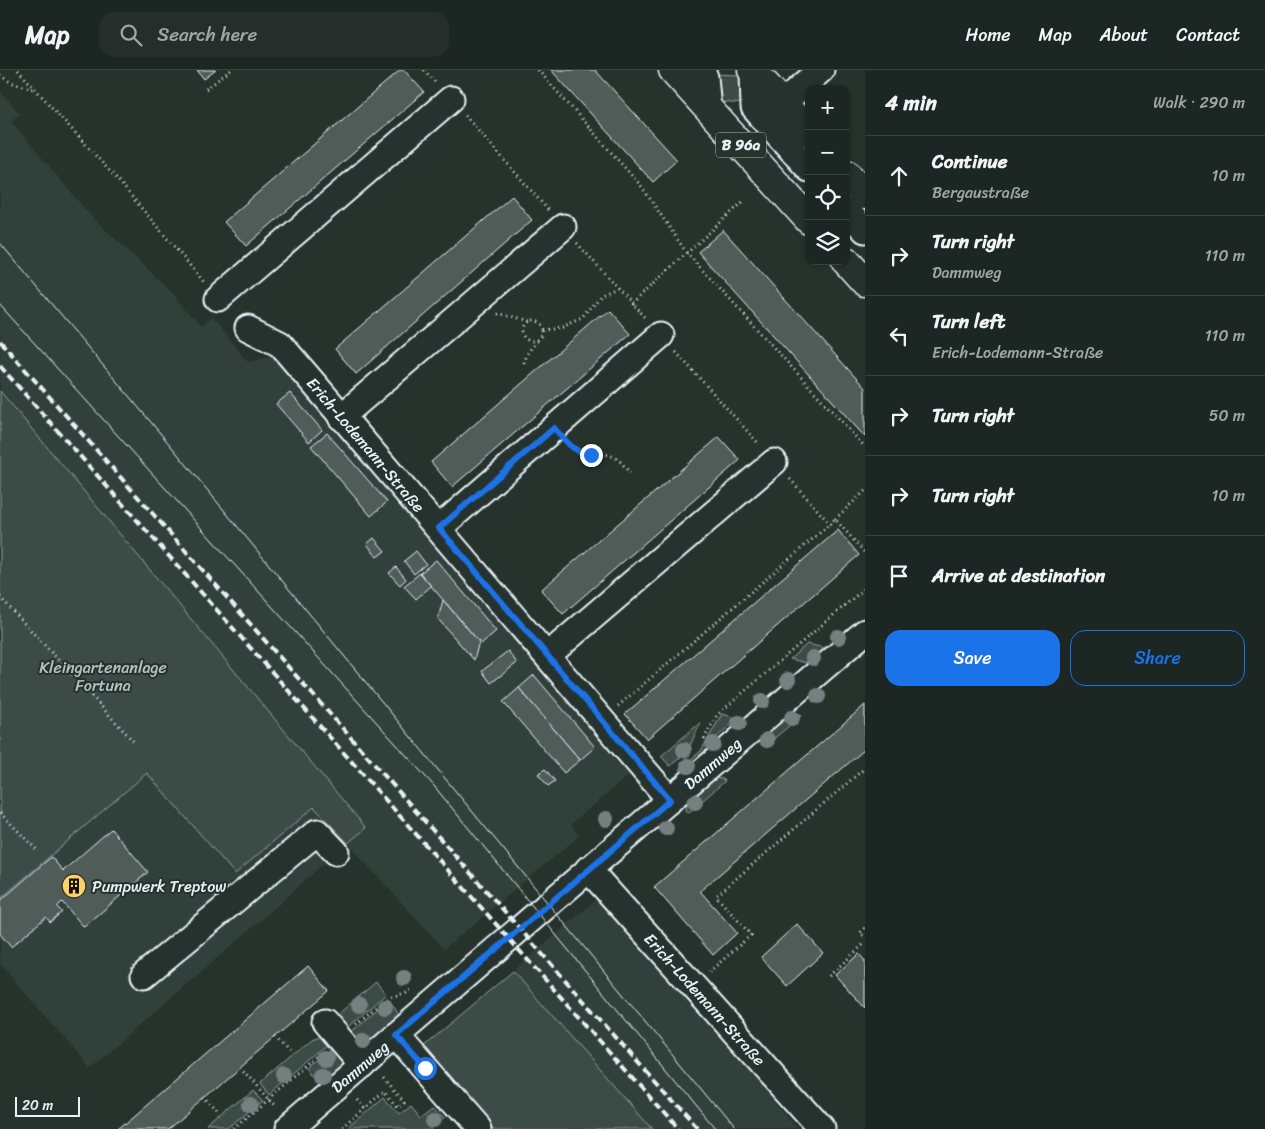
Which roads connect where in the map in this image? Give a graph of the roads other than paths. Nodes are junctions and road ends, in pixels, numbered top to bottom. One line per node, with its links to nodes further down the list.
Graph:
1 (673, 70): 7 (main road, B 96a)
2 (699, 70): 7 (street)
3 (821, 70): 6 (street)
4 (753, 71): 6 (main road); 9 (street)
5 (451, 99): 18 (street)
6 (783, 103): 8 (main road)
7 (708, 109): 13 (main road, B 96a)
8 (807, 130)
9 (805, 165)
10 (847, 175): 11 (main road)
11 (865, 195)
12 (850, 214): 15 (street)
13 (805, 216)
14 (563, 227): 21 (street)
15 (865, 230)
16 (850, 265): 17 (main road)
17 (865, 282)
18 (218, 299)
19 (248, 328): 21 (street, Erich-Lodemann-Straße)
20 (661, 336): 23 (street)
21 (341, 417): 23 (street, Erich-Lodemann-Straße)
22 (774, 462): 25 (street)
23 (439, 528): 25 (street, Erich-Lodemann-Straße)
24 (865, 632): 26 (street, Dammweg)
25 (547, 656): 26 (street, Erich-Lodemann-Straße)
26 (670, 800): 28 (street, Dammweg)
27 (336, 852): 29 (street)
28 (588, 869): 31 (street, Dammweg); 35 (street, Erich-Lodemann-Straße)
29 (144, 975)
30 (332, 1030): 32 (street)
31 (396, 1035): 32 (street, Dammweg); 34 (street)
32 (373, 1071): 33 (street, Dammweg)
33 (282, 1120)
34 (478, 1129)
35 (822, 1129)

